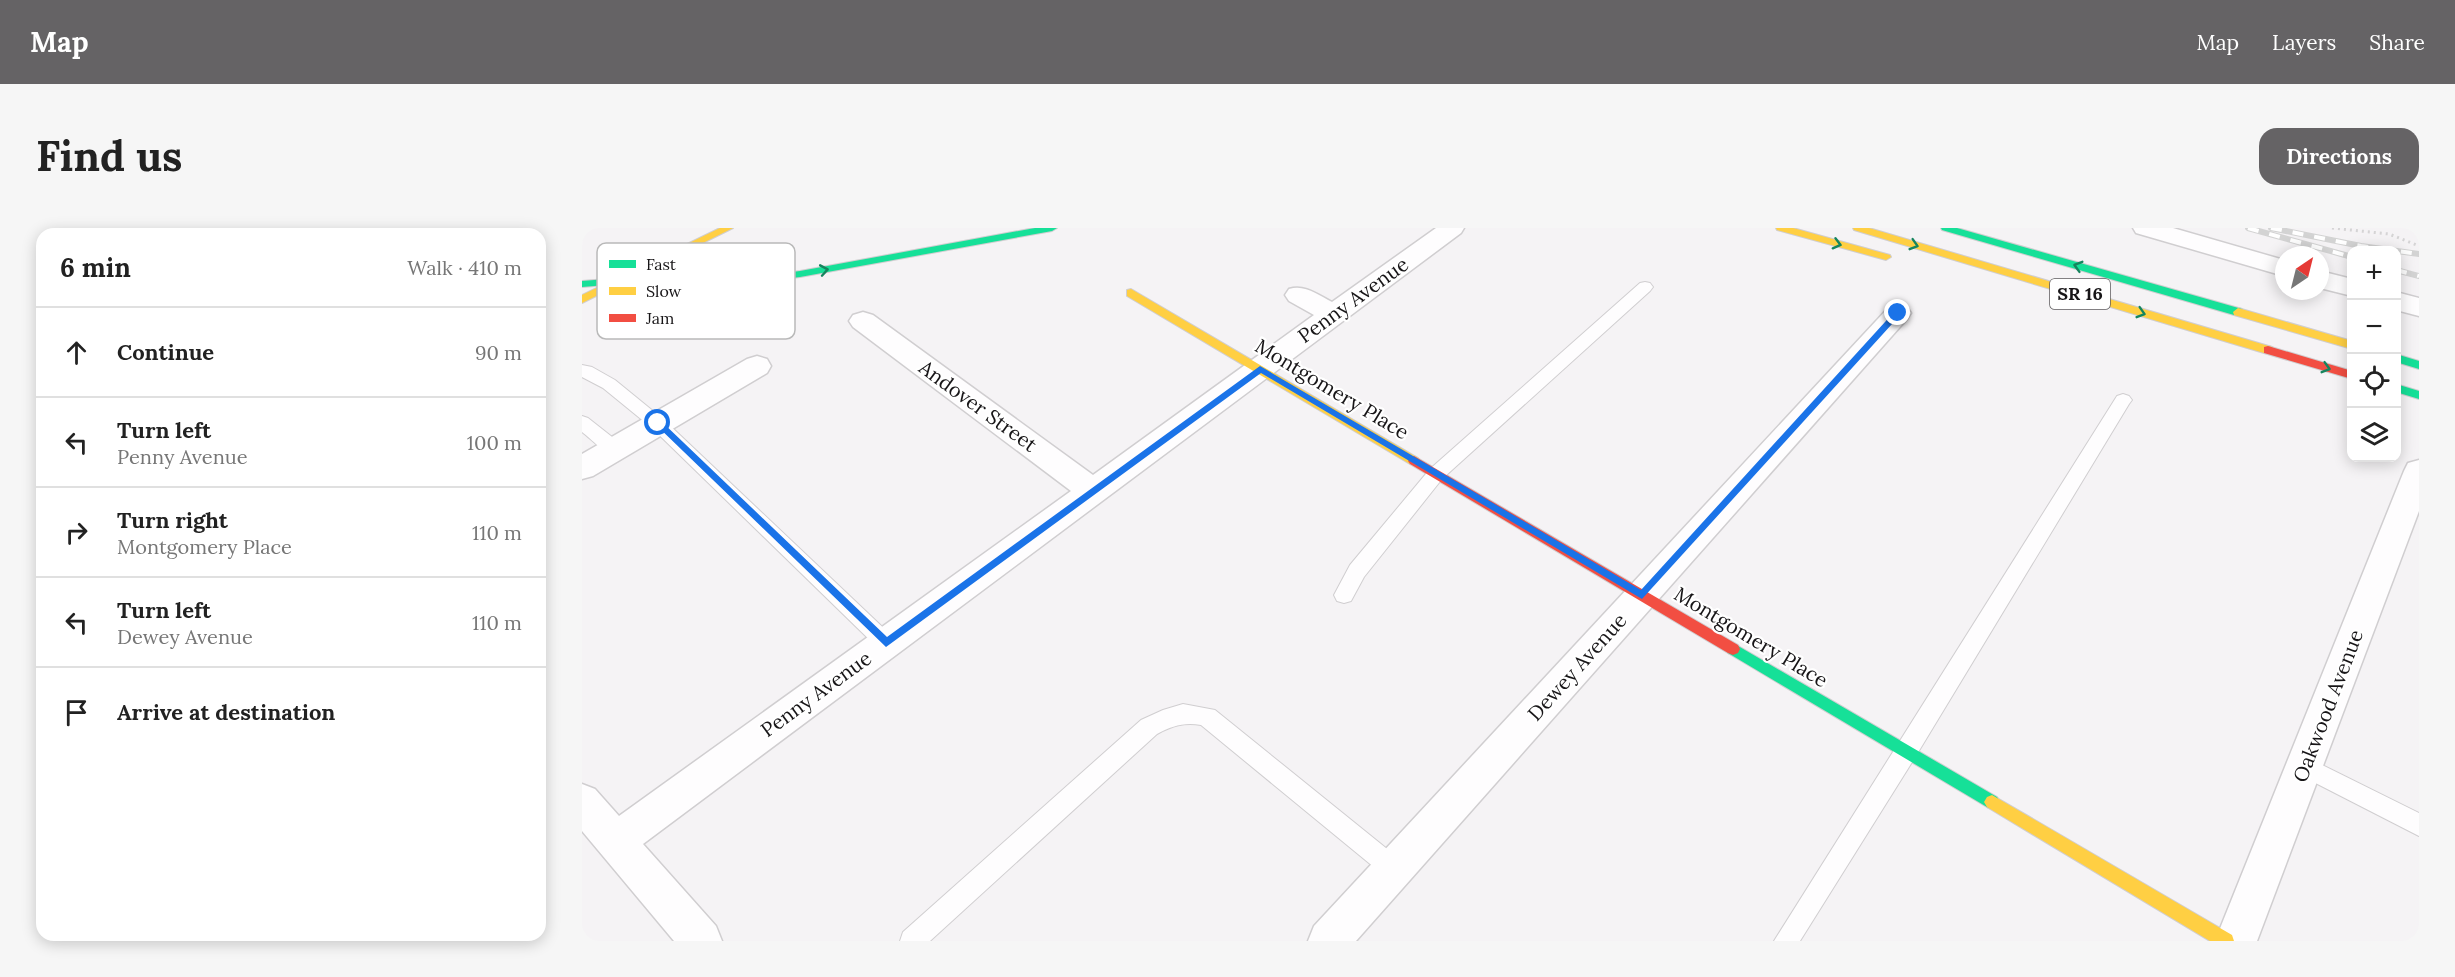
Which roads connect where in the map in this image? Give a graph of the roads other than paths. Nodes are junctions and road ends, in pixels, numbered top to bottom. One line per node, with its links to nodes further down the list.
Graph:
1 (728, 228): 9 (main road)
2 (1052, 228): 13 (main road, one-way to 2)
3 (1452, 228): 27 (street, Penny Avenue)
4 (1781, 228): 10 (main road, one-way to 10)
5 (1858, 228): 14 (main road, SR 16, one-way to 14)
6 (1946, 228): 28 (main road, SR 16, one-way to 6)
7 (1995, 228): 28 (main road)
8 (2145, 228): 11 (street)
9 (697, 243)
10 (1905, 262)
11 (2275, 265)
12 (1938, 267): 14 (main road)
13 (795, 274)
14 (2018, 276): 36 (main road, SR 16, one-way to 36)
15 (2329, 282): 19 (street)
16 (597, 283): 17 (main road)
17 (582, 284)
18 (1645, 287): 45 (lane)
19 (2347, 287)
20 (597, 292): 23 (main road)
21 (1131, 293): 34 (main road, Montgomery Place)
22 (1298, 296): 27 (street)
23 (582, 299)
24 (2401, 302): 25 (street)
25 (2419, 307)
26 (1898, 313): 47 (street, Dewey Avenue)
27 (1334, 315): 34 (street, Penny Avenue)
28 (2250, 316): 30 (main road, SR 16)
29 (863, 321): 46 (street, Andover Street)
30 (2347, 344)
31 (2401, 359): 32 (main road)
32 (2419, 364)
33 (757, 366): 41 (street)
34 (1260, 369): 45 (main road, Montgomery Place); 46 (street, Penny Avenue)
35 (582, 371): 41 (lane)
36 (2347, 374)
37 (2401, 389): 38 (main road)
38 (2419, 395)
39 (2123, 400): 50 (lane)
40 (582, 422): 42 (lane)
41 (658, 423): 42 (street); 49 (lane)
42 (615, 448): 43 (street)
43 (582, 468)
44 (2419, 471): 51 (street, Oakwood Avenue)
45 (1436, 474): 47 (main road, Montgomery Place); 48 (lane)
46 (1093, 491): 49 (street, Penny Avenue)
47 (1642, 595): 50 (main road, Montgomery Place); 55 (street, Dewey Avenue)
48 (1344, 596)
49 (886, 643): 54 (street, Penny Avenue)
50 (1906, 752): 59 (lane); 60 (main road, Montgomery Place)
51 (2304, 766): 53 (lane); 61 (street, Oakwood Avenue)
52 (582, 802): 54 (street)
53 (2419, 825)
54 (616, 841): 56 (street)
55 (1394, 869): 57 (lane); 58 (street, Dewey Avenue)
56 (701, 941)
57 (912, 941)
58 (1329, 941)
59 (1786, 941)
60 (2226, 941)
61 (2236, 941)

